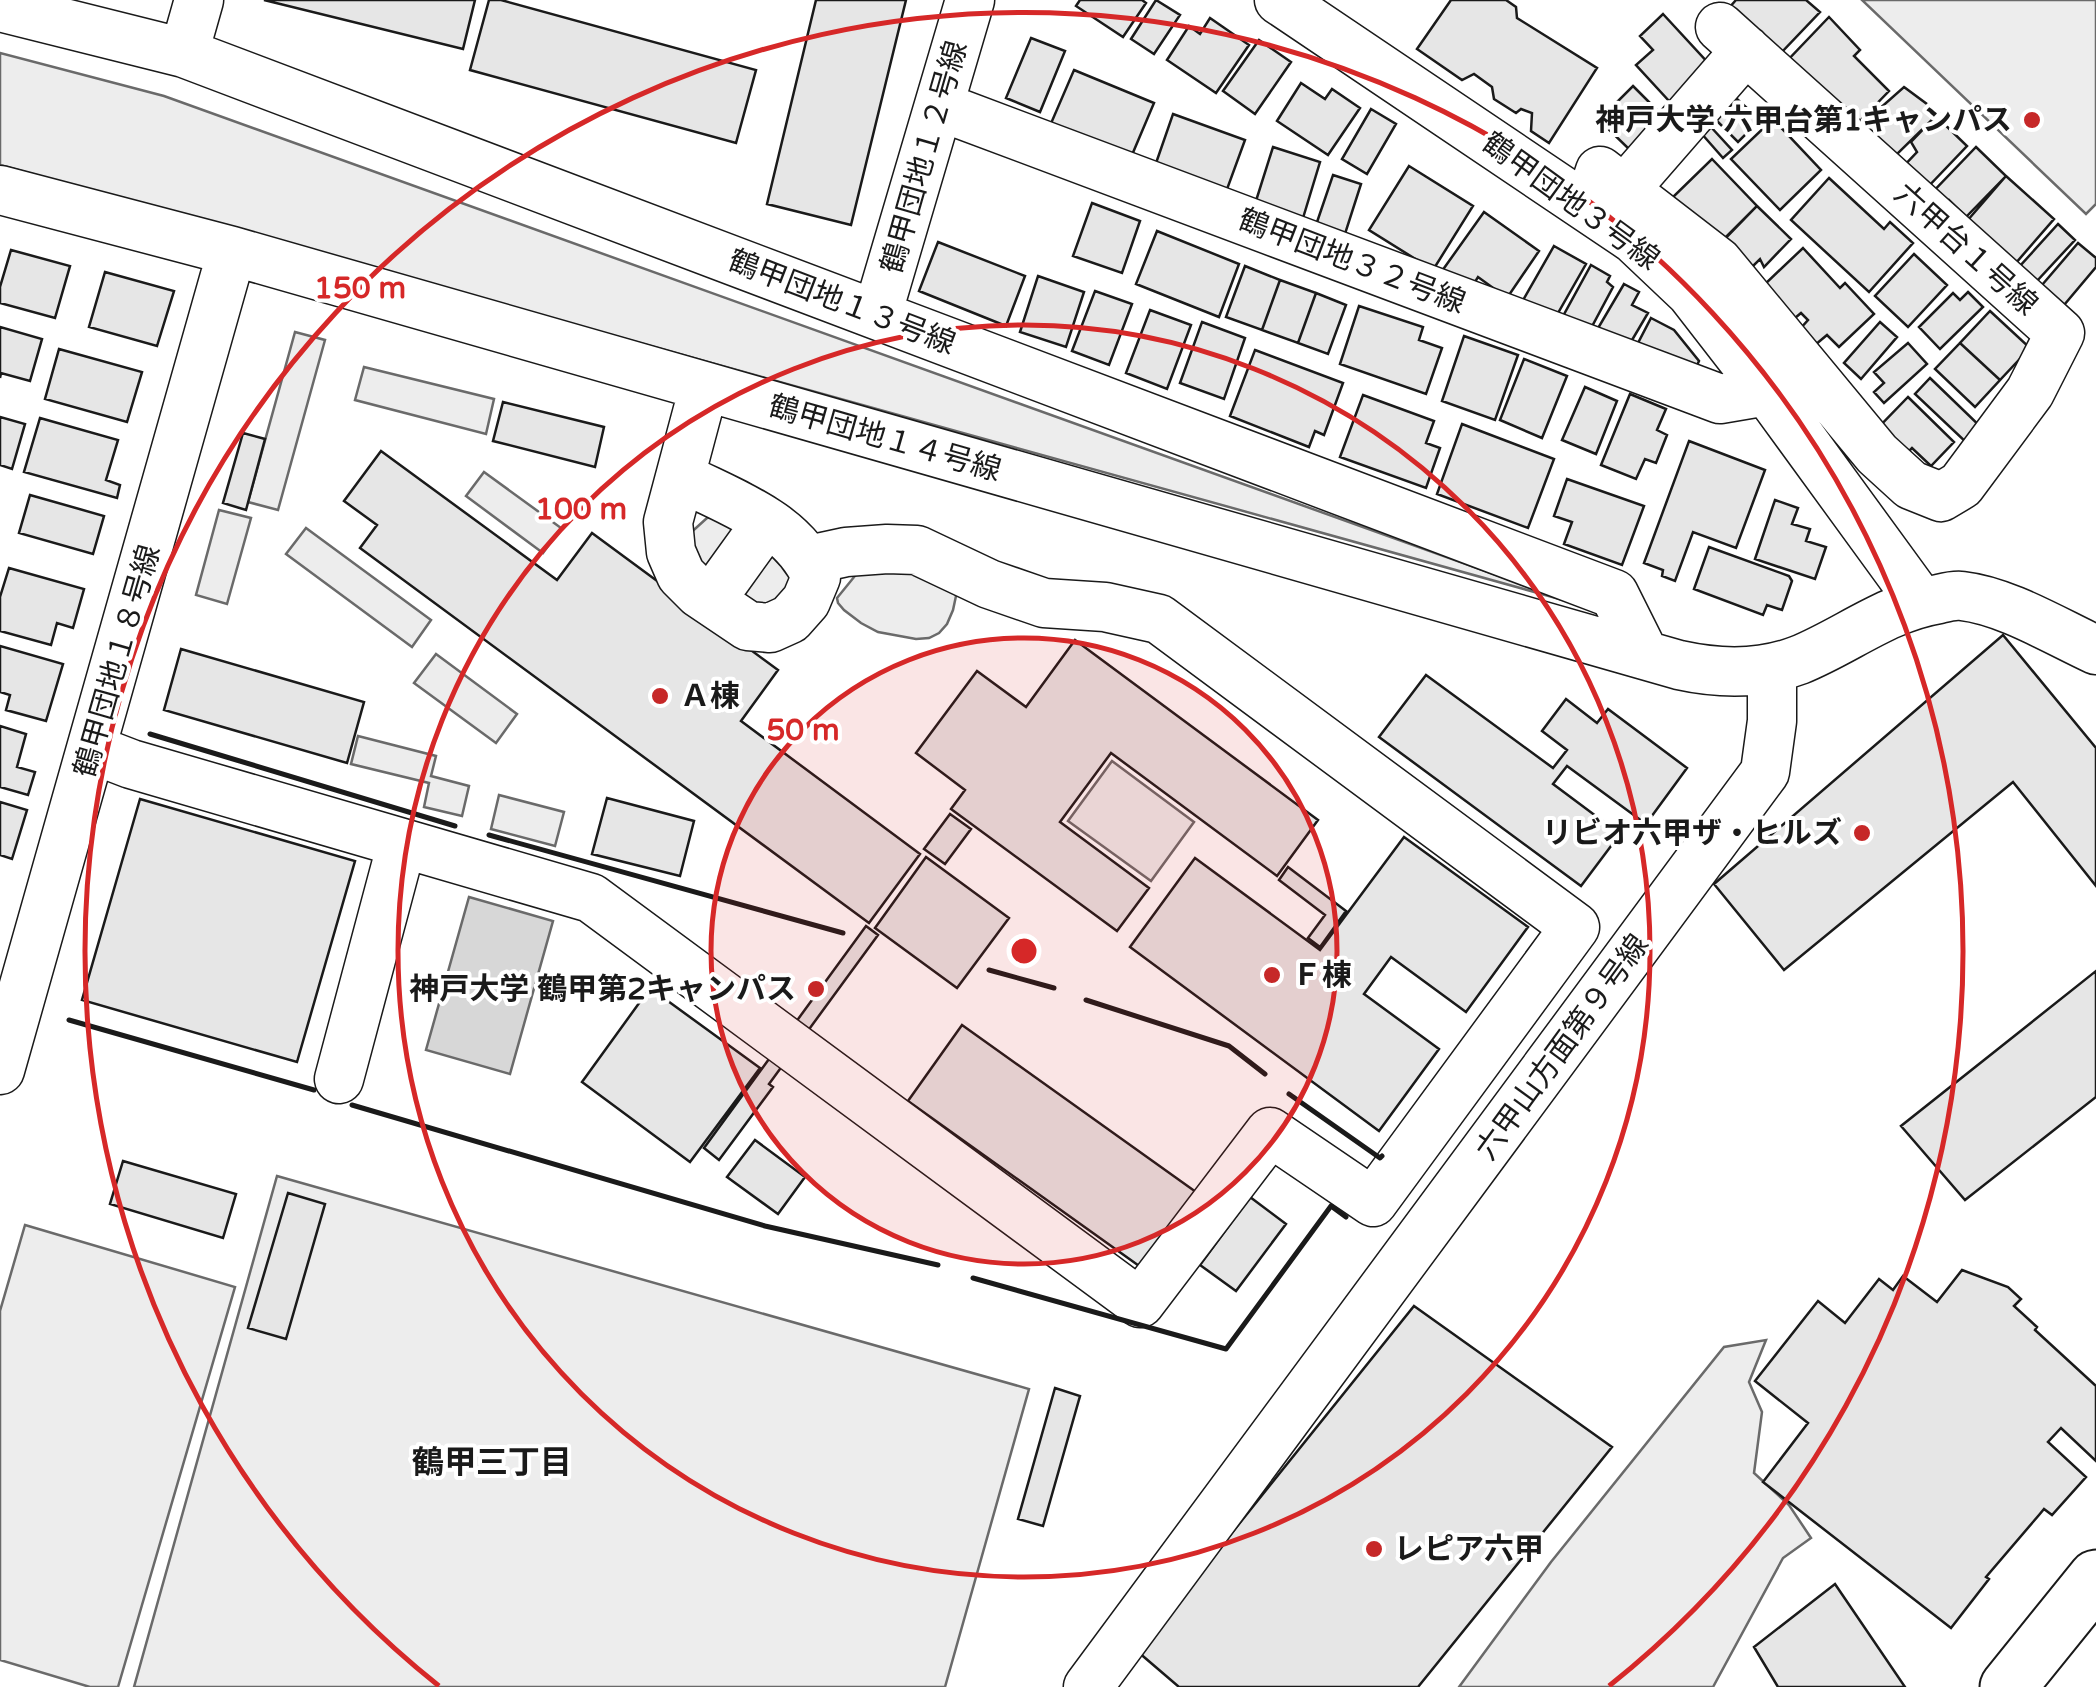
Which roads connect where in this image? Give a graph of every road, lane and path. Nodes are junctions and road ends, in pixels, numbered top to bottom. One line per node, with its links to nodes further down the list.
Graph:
1 (199, 0): 5 (street)
2 (970, 0): 6 (street, 鶴甲団地１２号線)
3 (1279, 0): 8 (street, 鶴甲団地３号線)
4 (0, 7): 5 (street, 鶴甲団地１３号線)
5 (184, 53): 10 (street, 鶴甲団地１３号線)
6 (939, 106): 10 (street, 鶴甲団地１２号線); 12 (street, 鶴甲団地３２号線)
7 (0, 190): 9 (street, 鶴甲団地１４号線)
8 (1606, 198): 8 (street, 六甲台１号線); 12 (street, 鶴甲団地３号線)
9 (232, 252): 11 (street, 鶴甲団地１４号線); 21 (street, 鶴甲団地１８号線)
10 (877, 315): 19 (street, 鶴甲団地１３号線)
11 (704, 387): 13 (street); 19 (street, 鶴甲団地１４号線)
12 (1767, 392): 17 (street, 鶴甲団地３号線)
13 (680, 477): 14 (street); 15 (street)
14 (767, 522): 15 (street); 16 (street)
15 (809, 560): 22 (street)
16 (726, 579)
17 (1920, 601): 18 (street); 20 (street)
18 (2096, 650)
19 (1644, 654): 20 (street, 鶴甲団地１４号線)
20 (1772, 668): 26 (street, 六甲山方面第９号線)
21 (92, 748): 22 (street); 23 (street, 鶴甲団地１８号線)
22 (402, 843): 24 (street)
23 (0, 1070)
24 (339, 1079)
25 (2096, 1578): 27 (main road)
26 (1088, 1687)
27 (2008, 1687)

